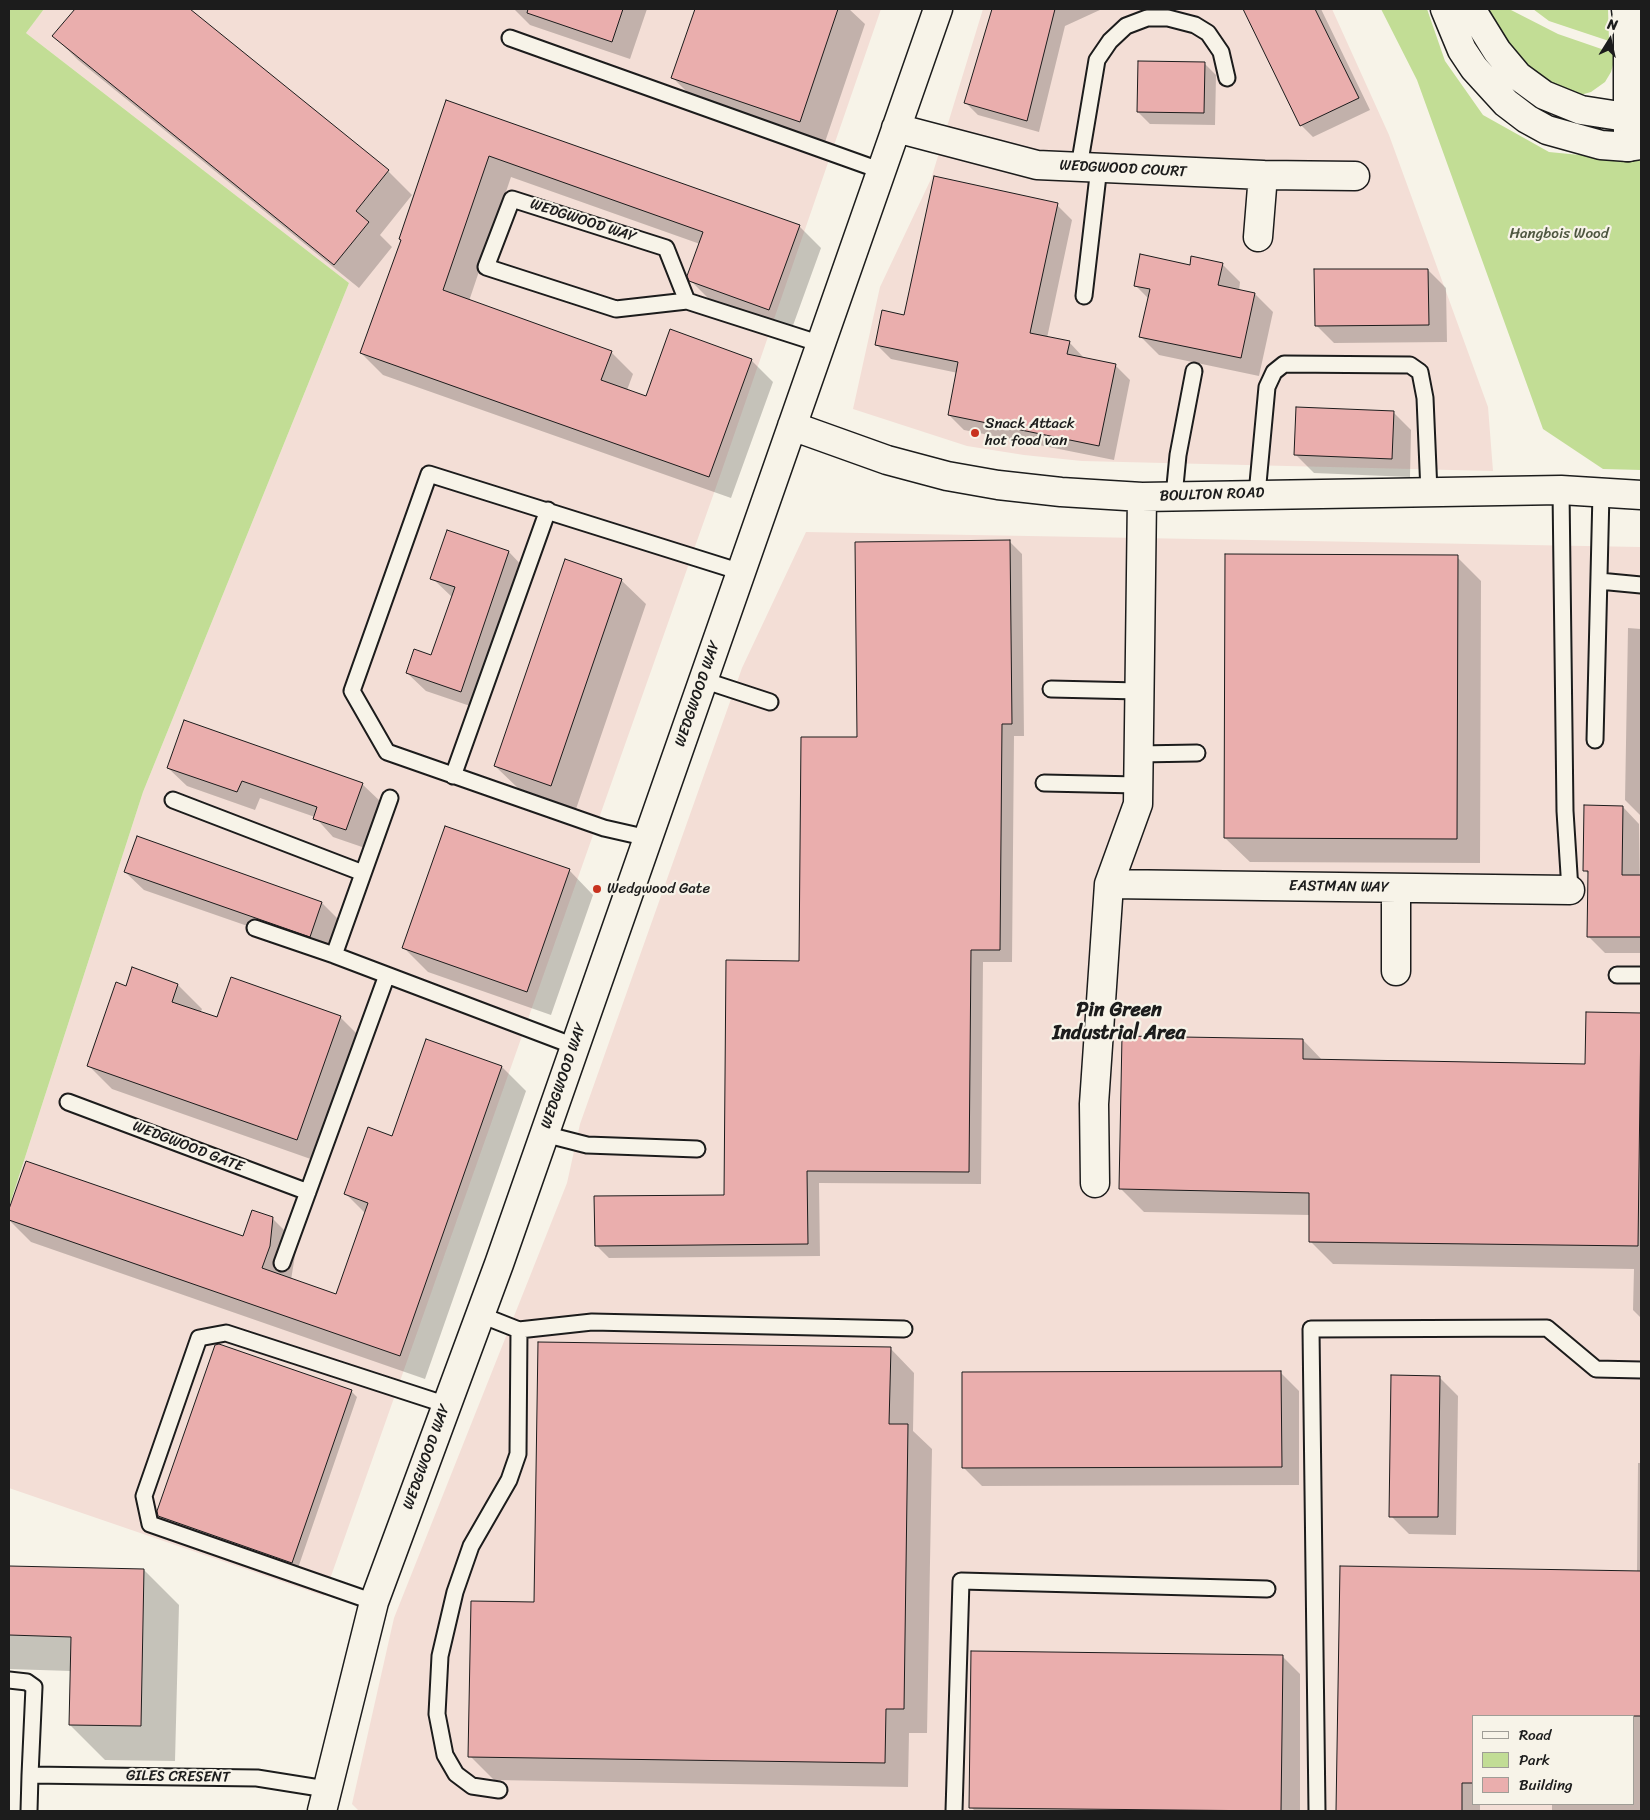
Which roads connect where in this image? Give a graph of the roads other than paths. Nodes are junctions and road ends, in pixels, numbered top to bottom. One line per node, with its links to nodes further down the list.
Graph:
1 (938, 9): 8 (street, WEDGWOOD WAY)
2 (1445, 9): 9 (street)
3 (1471, 9): 7 (street)
4 (1626, 9): 7 (street)
5 (510, 38): 11 (lane)
6 (1227, 78): 10 (lane)
7 (1634, 116): 9 (street)
8 (896, 128): 10 (street, WEDGWOOD COURT); 11 (street, WEDGWOOD WAY)
9 (1635, 146)
10 (1089, 167): 12 (street, WEDGWOOD COURT); 15 (lane)
11 (882, 171): 17 (street, WEDGWOOD WAY)
12 (1263, 175): 13 (street, WEDGWOOD COURT); 14 (street)
13 (1355, 176)
14 (1258, 237)
15 (1084, 296)
16 (686, 301): 16 (lane, WEDGWOOD WAY); 17 (lane, WEDGWOOD WAY)
17 (821, 344): 19 (street, WEDGWOOD WAY)
18 (1194, 371): 25 (lane)
19 (792, 426): 26 (street, BOULTON ROAD); 28 (street, WEDGWOOD WAY)
20 (1562, 490): 21 (street, BOULTON ROAD); 22 (street, BOULTON ROAD); 47 (lane)
21 (1429, 492): 23 (street, BOULTON ROAD); 23 (lane)
22 (1601, 493): 24 (street, BOULTON ROAD); 29 (lane)
23 (1257, 494): 25 (street, BOULTON ROAD)
24 (1641, 495)
25 (1174, 496): 26 (street, BOULTON ROAD)
26 (1142, 497): 33 (street)
27 (548, 510): 28 (lane); 38 (lane); 38 (lane)
28 (740, 572): 31 (street, WEDGWOOD WAY)
29 (1599, 581): 30 (lane); 35 (lane)
30 (1641, 585)
31 (703, 680): 34 (lane); 43 (street, WEDGWOOD WAY)
32 (1051, 689): 33 (lane)
33 (1139, 691): 37 (street)
34 (770, 702)
35 (1595, 740)
36 (1197, 753): 37 (lane)
37 (1138, 754): 40 (street)
38 (453, 776): 43 (lane)
39 (1044, 782): 40 (lane)
40 (1138, 785): 45 (street)
41 (390, 798): 44 (lane)
42 (173, 800): 44 (lane)
43 (648, 838): 54 (street, WEDGWOOD WAY)
44 (363, 873): 49 (lane)
45 (1109, 884): 46 (street, EASTMAN WAY); 58 (street)
46 (1396, 888): 47 (street, EASTMAN WAY); 50 (street)
47 (1570, 890)
48 (255, 928): 49 (lane)
49 (334, 955): 51 (lane)
50 (1396, 971)
51 (387, 975): 54 (lane); 59 (lane)
52 (1617, 975): 53 (lane)
53 (1641, 975)
54 (574, 1046): 56 (street, WEDGWOOD WAY)
55 (68, 1102): 59 (lane, WEDGWOOD GATE)
56 (544, 1134): 57 (lane); 61 (street, WEDGWOOD WAY)
57 (697, 1149)
58 (1095, 1183)
59 (308, 1192): 60 (lane)
60 (282, 1263)
61 (481, 1315): 63 (lane); 65 (street, WEDGWOOD WAY)
62 (904, 1329): 63 (lane)
63 (519, 1330): 70 (lane)
64 (1641, 1370): 74 (lane)
65 (447, 1405): 67 (street, WEDGWOOD WAY); 67 (lane)
66 (1267, 1589): 73 (lane)
67 (374, 1602): 71 (street, WEDGWOOD WAY)
68 (9, 1680): 69 (lane)
69 (30, 1775): 71 (lane, GILES CRESENT); 72 (lane)
70 (499, 1790)
71 (324, 1800)
72 (29, 1811)
73 (954, 1811)
74 (1317, 1811)

